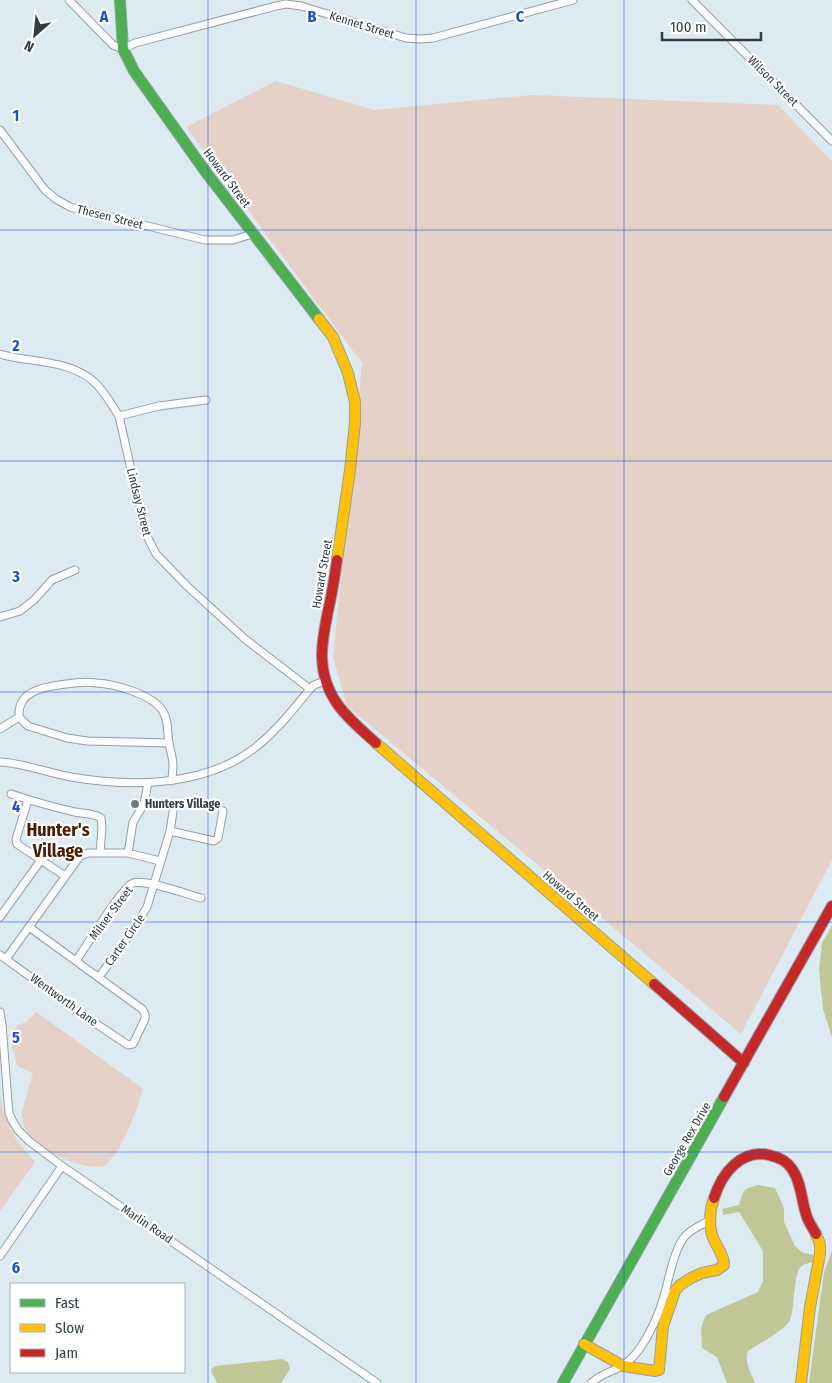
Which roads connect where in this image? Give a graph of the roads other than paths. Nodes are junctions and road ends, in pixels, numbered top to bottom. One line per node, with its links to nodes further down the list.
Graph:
1 (69, 0): 5 (street, Howard Street)
2 (120, 0): 5 (street)
3 (573, 0): 5 (street, Kennet Street)
4 (692, 0): 7 (street, Wilson Street)
5 (123, 49): 8 (street, Howard Street)
6 (0, 130): 8 (street, Thesen Street)
7 (832, 141)
8 (252, 234): 14 (street, Howard Street)
9 (0, 354): 11 (street, Lindsay Street)
10 (206, 400): 11 (street)
11 (119, 416): 15 (street, Lindsay Street)
12 (75, 570): 13 (street)
13 (0, 617)
14 (325, 682): 15 (street); 42 (street, Howard Street)
15 (310, 689): 20 (street)
16 (19, 717): 17 (street); 18 (street); 18 (street)
17 (0, 729)
18 (168, 743): 20 (street)
19 (0, 762): 21 (street)
20 (172, 781): 21 (street)
21 (148, 783): 28 (street)
22 (11, 794): 23 (street)
23 (28, 800): 27 (street); 29 (street)
24 (223, 810): 26 (street)
25 (173, 812): 26 (street, Carter Circle)
26 (170, 830): 30 (street, Carter Circle)
27 (100, 853): 28 (street); 31 (street)
28 (128, 853): 30 (street)
29 (41, 860): 31 (street); 35 (street)
30 (160, 862): 32 (street, Carter Circle)
31 (65, 876): 36 (street)
32 (154, 884): 33 (street); 38 (street, Milner Street); 39 (street, Carter Circle)
33 (201, 898)
34 (832, 906): 42 (street, George Rex Drive)
35 (0, 917)
36 (29, 927): 37 (street); 38 (street, Carter Circle)
37 (3, 957): 41 (street, Wentworth Lane)
38 (76, 961): 39 (street, Carter Circle)
39 (99, 976): 41 (street, Carter Circle)
40 (0, 1012): 43 (street, Marlin Road)
41 (145, 1019)
42 (744, 1063): 48 (street, George Rex Drive)
43 (62, 1166): 45 (street); 50 (street, Marlin Road)
44 (710, 1220): 46 (street); 47 (street); 53 (street)
45 (0, 1256)
46 (675, 1290): 47 (street); 49 (street)
47 (664, 1296): 49 (street)
48 (584, 1344): 49 (street); 51 (street, George Rex Drive)
49 (622, 1366): 52 (street)
50 (377, 1383)
51 (563, 1383)
52 (591, 1383)
53 (801, 1383)

